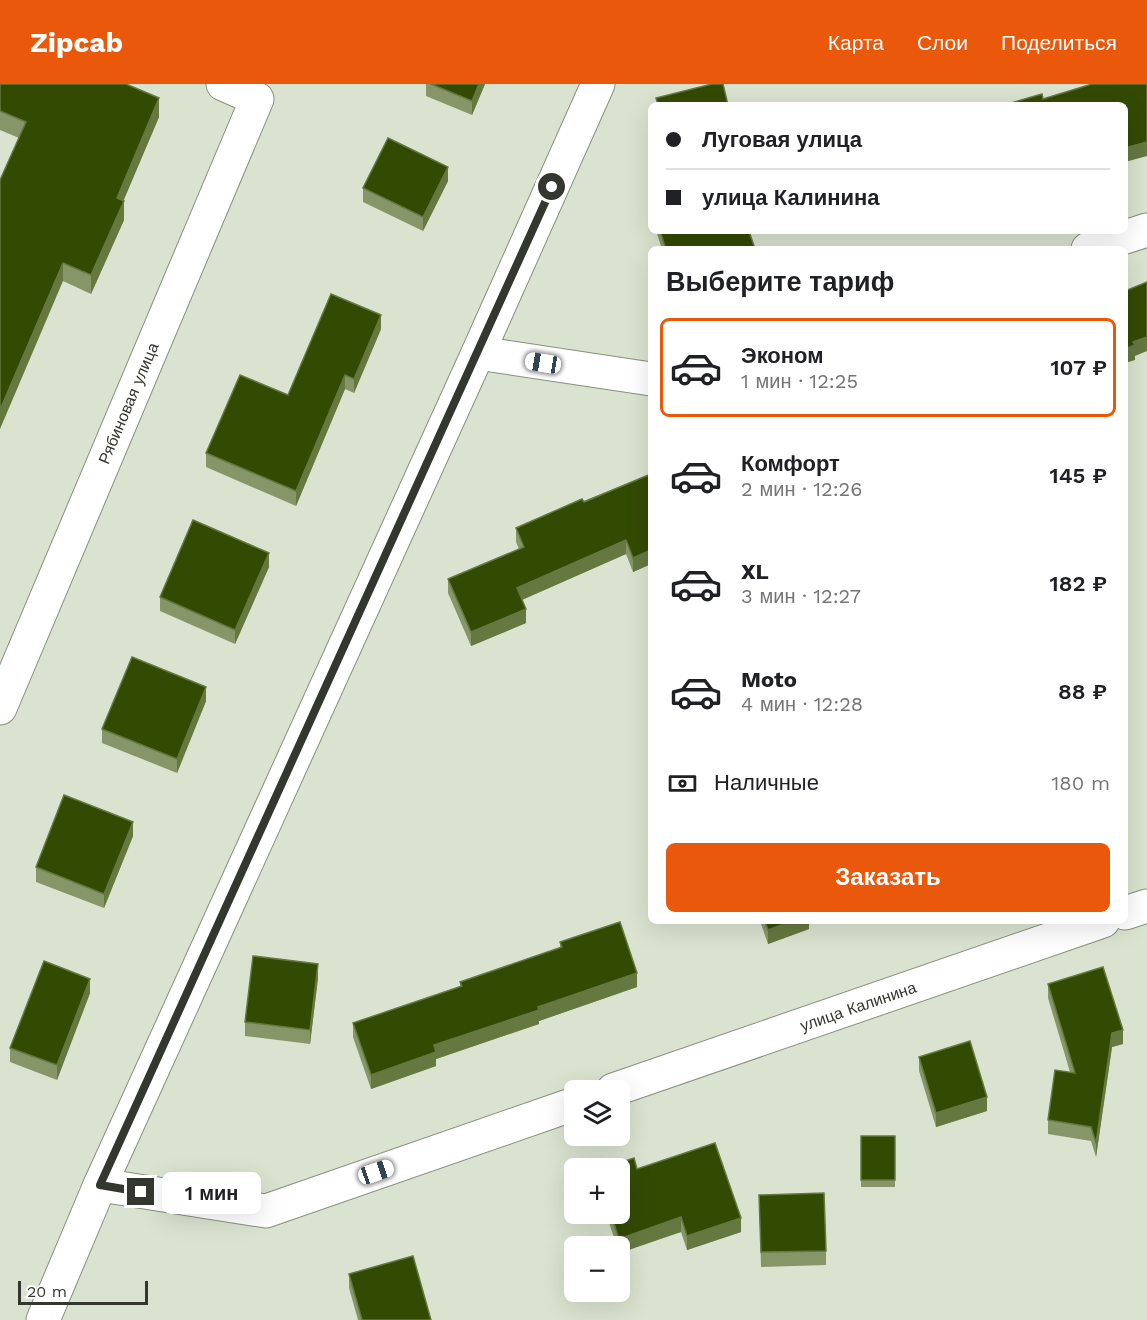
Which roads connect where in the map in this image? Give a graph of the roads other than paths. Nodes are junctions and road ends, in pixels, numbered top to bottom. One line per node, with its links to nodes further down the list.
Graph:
1 (223, 84): 7 (street, Рябиновая улица)
2 (598, 84): 5 (street)
3 (1147, 230): 4 (street)
4 (1097, 246)
5 (478, 353): 6 (street); 13 (street)
6 (648, 379)
7 (0, 708)
8 (1147, 906): 9 (street)
9 (1128, 912)
10 (1094, 924): 11 (street, улица Калинина)
11 (630, 1084)
12 (564, 1107): 13 (street)
13 (100, 1185): 14 (street)
14 (43, 1320)

